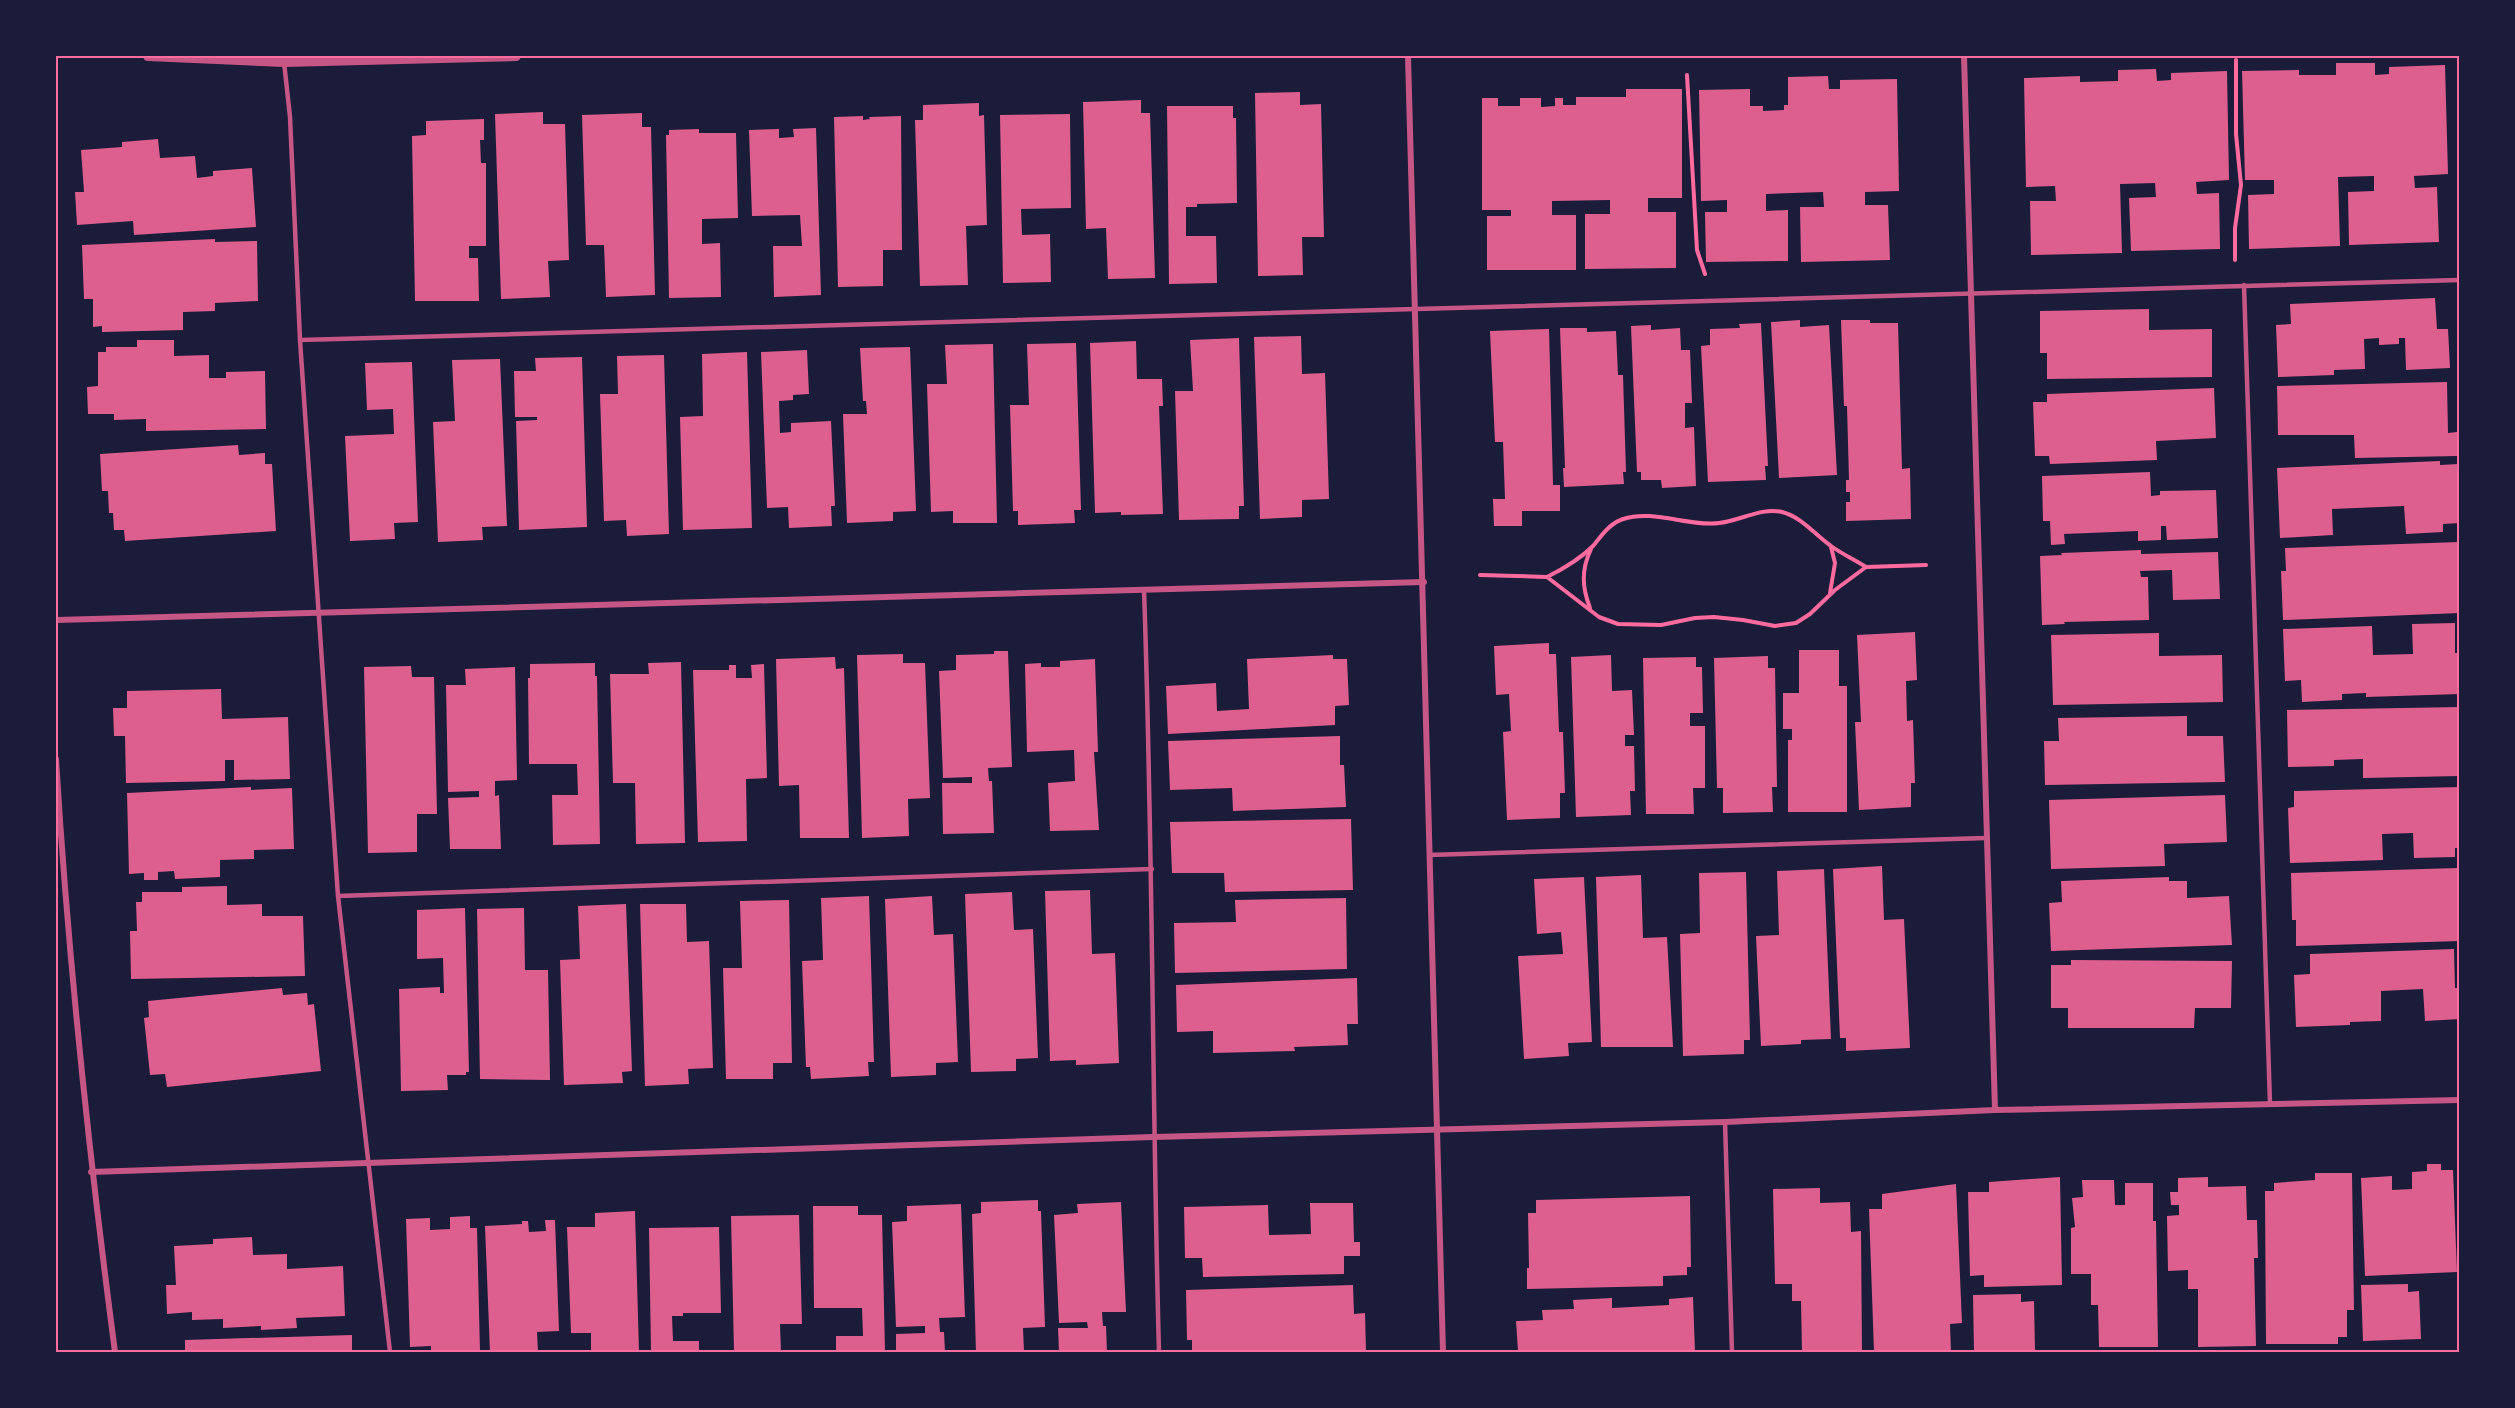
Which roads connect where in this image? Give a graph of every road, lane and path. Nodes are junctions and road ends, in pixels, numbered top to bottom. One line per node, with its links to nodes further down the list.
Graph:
1 (148, 56): 6 (street)
2 (516, 56): 6 (street)
3 (1408, 56): 13 (street)
4 (1964, 56): 11 (street)
5 (2236, 60): 9 (path)
6 (284, 62): 14 (lane)
7 (1687, 75): 12 (path)
8 (2460, 280): 10 (lane)
9 (2235, 285): 10 (lane); 11 (lane)
10 (2244, 285): 33 (lane)
11 (1972, 293): 12 (lane); 28 (street)
12 (1708, 301): 13 (lane)
13 (1415, 309): 14 (lane); 21 (street)
14 (300, 340): 25 (lane)
15 (1593, 546): 16 (path); 20 (path); 24 (path)
16 (1831, 546): 18 (path); 23 (path)
17 (1926, 566): 18 (path)
18 (1866, 567): 23 (path)
19 (1480, 575): 20 (path)
20 (1547, 577): 24 (path)
21 (1424, 582): 22 (street); 29 (street)
22 (1143, 590): 25 (street); 30 (lane)
23 (1830, 595): 24 (path)
24 (1590, 608)
25 (319, 612): 26 (street); 31 (lane)
26 (56, 620)
27 (56, 759): 39 (street)
28 (1986, 838): 29 (lane); 34 (street)
29 (1429, 855): 36 (street)
30 (1152, 868): 31 (lane); 37 (lane)
31 (338, 896): 38 (lane)
32 (2460, 1100): 33 (street)
33 (2270, 1104): 34 (street)
34 (1995, 1110): 35 (street)
35 (1725, 1122): 36 (street); 44 (lane)
36 (1436, 1129): 37 (street); 43 (street)
37 (1153, 1137): 38 (street); 42 (lane)
38 (369, 1161): 39 (street); 41 (lane)
39 (91, 1172): 40 (street)
40 (115, 1353)
41 (390, 1353)
42 (1159, 1353)
43 (1443, 1353)
44 (1732, 1353)

